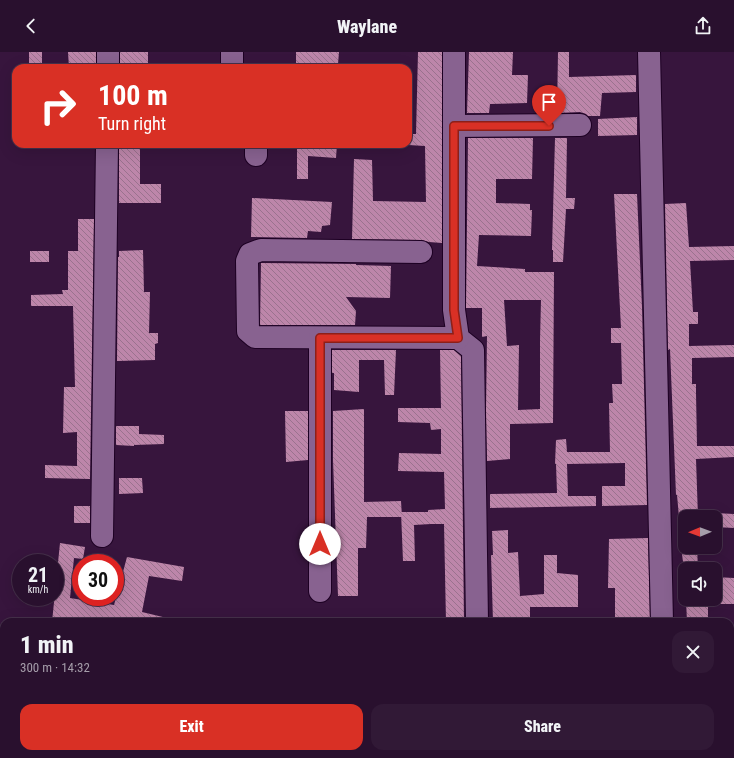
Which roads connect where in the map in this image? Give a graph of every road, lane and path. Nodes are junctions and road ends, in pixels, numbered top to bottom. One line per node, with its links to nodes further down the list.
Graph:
1 (108, 52): 5 (street)
2 (232, 52): 6 (street)
3 (454, 52): 7 (street)
4 (649, 52): 16 (street)
5 (108, 64)
6 (232, 64)
7 (454, 126): 8 (street); 12 (street)
8 (580, 126)
9 (107, 148): 13 (street)
10 (421, 252): 11 (street)
11 (320, 338): 12 (street); 14 (street)
12 (458, 338): 15 (street)
13 (102, 536)
14 (320, 592)
15 (477, 618)
16 (662, 618)

